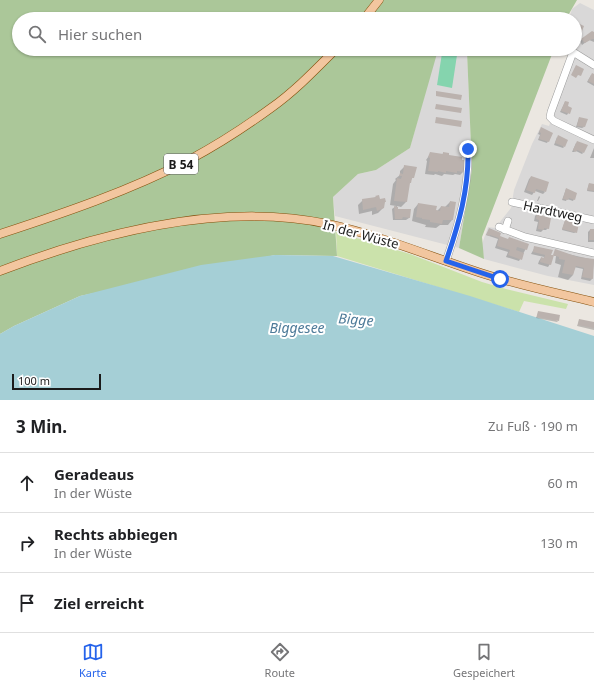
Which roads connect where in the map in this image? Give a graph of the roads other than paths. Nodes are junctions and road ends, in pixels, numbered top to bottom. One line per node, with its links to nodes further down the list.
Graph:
1 (379, 0): 2 (main road)
2 (370, 12)
3 (329, 56): 12 (main road, B 54)
4 (571, 56): 7 (street)
5 (579, 56): 6 (street)
6 (594, 65)
7 (594, 140)
8 (468, 149): 14 (street)
9 (512, 202): 10 (street, Hardtweg)
10 (594, 220)
11 (508, 221): 13 (street)
12 (0, 234)
13 (594, 253)
14 (446, 261): 15 (main road, In der Wüste); 16 (main road, In der Wüste)
15 (0, 270)
16 (594, 302)

